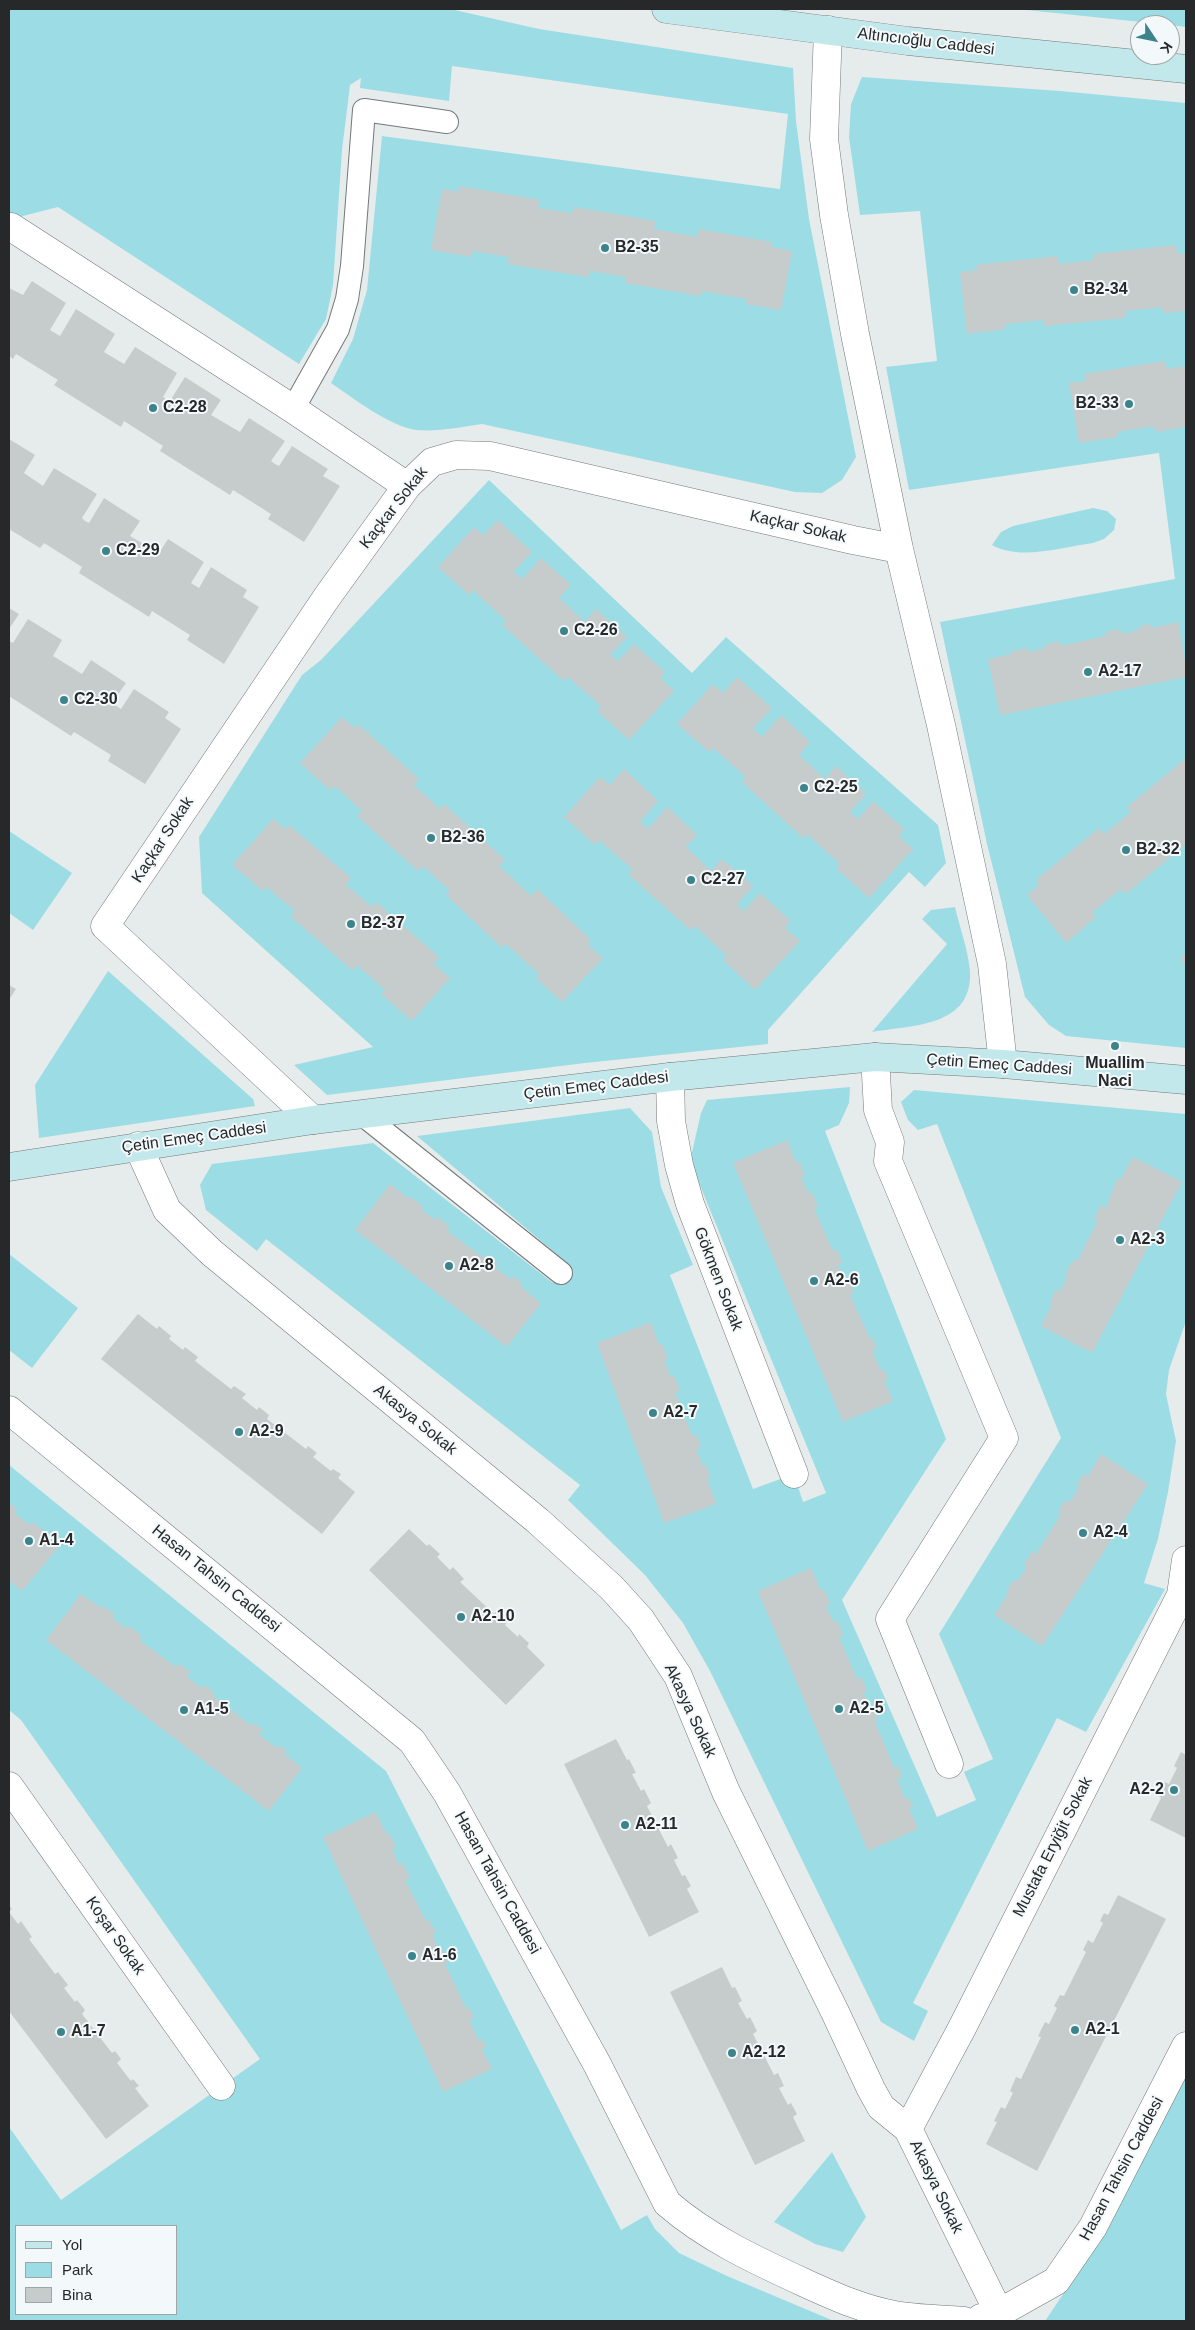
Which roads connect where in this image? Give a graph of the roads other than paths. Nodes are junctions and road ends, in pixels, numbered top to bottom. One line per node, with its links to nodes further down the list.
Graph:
1 (666, 9): 2 (street, Altıncıoğlu Caddesi)
2 (828, 30): 3 (street, Altıncıoğlu Caddesi); 8 (street)
3 (1186, 69)
4 (447, 122): 6 (lane)
5 (10, 227): 6 (street)
6 (293, 409): 7 (street)
7 (408, 486): 8 (street, Kaçkar Sokak); 14 (street, Kaçkar Sokak)
8 (899, 549): 10 (street)
9 (875, 1057): 10 (street, Çetin Emeç Caddesi); 11 (street, Çetin Emeç Caddesi); 21 (street)
10 (1004, 1064): 12 (street, Çetin Emeç Caddesi)
11 (670, 1077): 13 (street, Çetin Emeç Caddesi); 19 (street, Gökmen Sokak)
12 (1186, 1080)
13 (363, 1115): 14 (street, Çetin Emeç Caddesi); 17 (lane)
14 (313, 1120): 15 (street, Çetin Emeç Caddesi)
15 (138, 1146): 16 (street, Çetin Emeç Caddesi); 25 (street, Akasya Sokak)
16 (9, 1166)
17 (561, 1273)
18 (9, 1410): 27 (street, Hasan Tahsin Caddesi)
19 (794, 1474)
20 (1186, 1560): 25 (street, Mustafa Eryiğit Sokak)
21 (949, 1764)
22 (9, 1786): 24 (street, Koşar Sokak)
23 (1186, 2046): 26 (street, Hasan Tahsin Caddesi)
24 (222, 2086)
25 (908, 2129): 26 (street, Akasya Sokak)
26 (999, 2313): 27 (street, Hasan Tahsin Caddesi)
27 (966, 2321)

